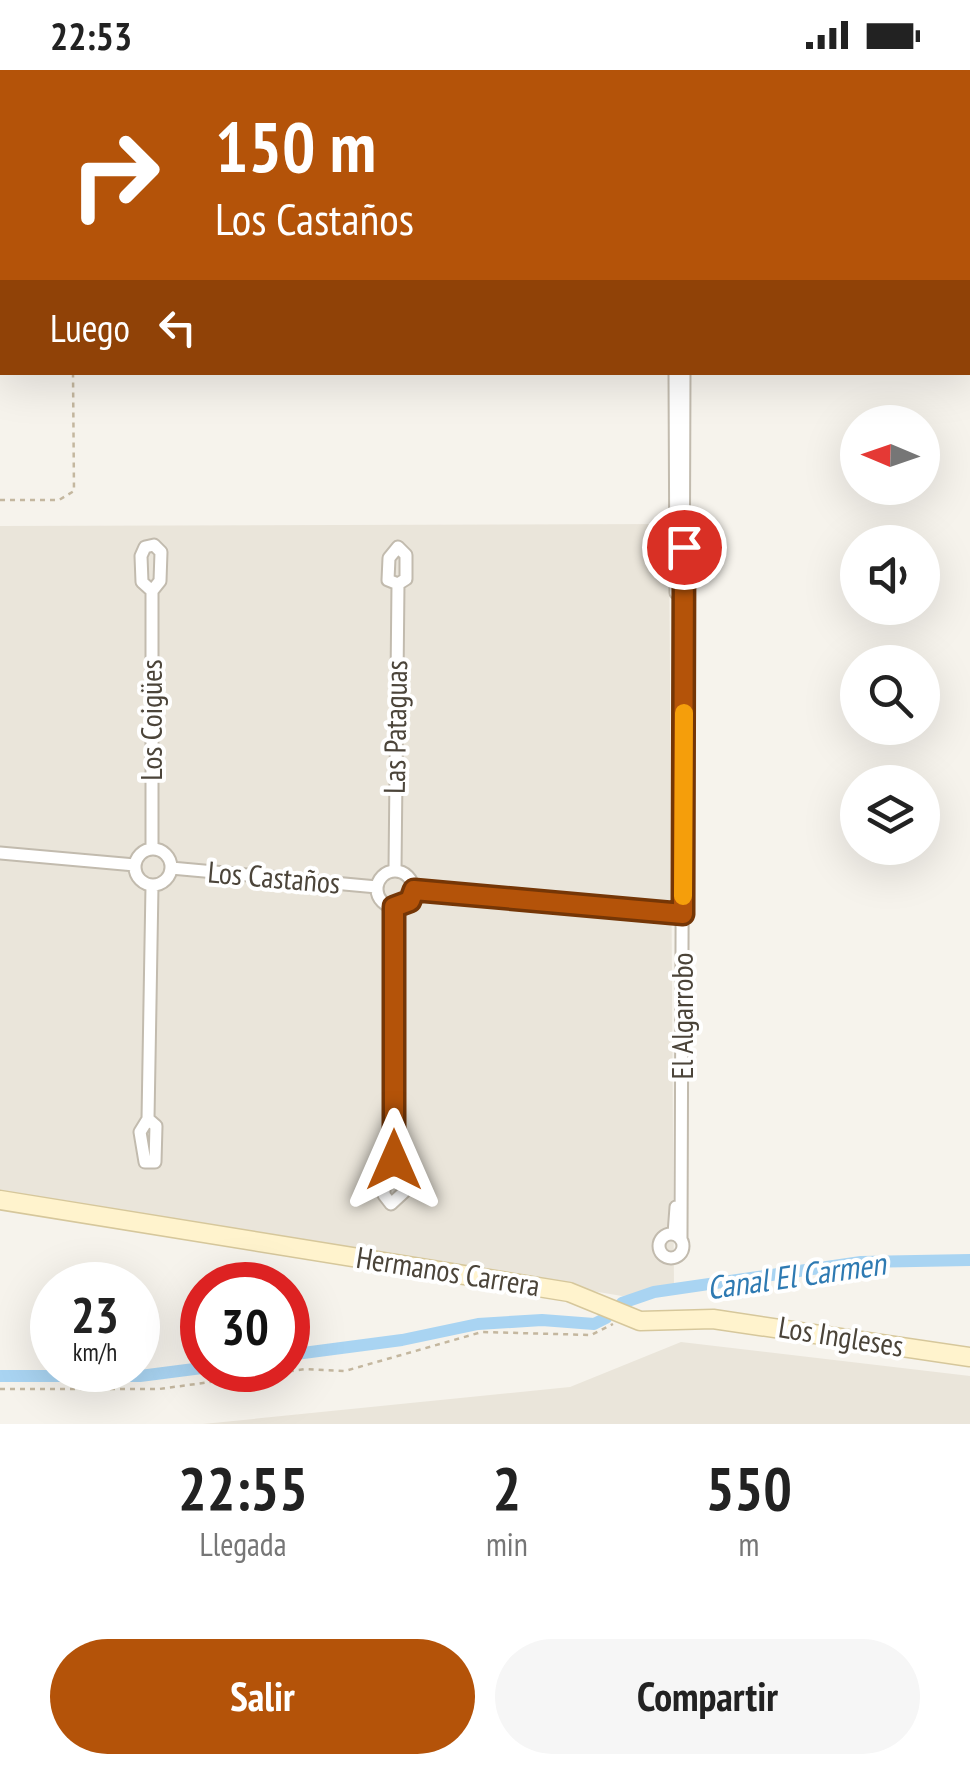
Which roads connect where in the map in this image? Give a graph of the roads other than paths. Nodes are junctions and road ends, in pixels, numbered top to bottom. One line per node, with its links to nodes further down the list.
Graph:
1 (675, 375): 14 (street, El Algarrobo)
2 (684, 375): 14 (street, El Algarrobo)
3 (398, 584): 9 (street, Las Pataguas)
4 (152, 591): 5 (street, Los Coigües)
5 (152, 849): 7 (street); 8 (street)
6 (0, 853): 7 (street)
7 (135, 865): 10 (street)
8 (171, 868): 10 (street); 11 (street, Los Castaños)
9 (395, 870): 11 (street); 12 (street)
10 (152, 886): 15 (street)
11 (377, 887): 13 (street)
12 (414, 890): 13 (street); 14 (street)
13 (394, 907): 16 (street)
14 (679, 914): 18 (street, El Algarrobo)
15 (148, 1119)
16 (394, 1160)
17 (0, 1200): 19 (street, Hermanos Carrera)
18 (678, 1237)
19 (653, 1323): 20 (street, Los Ingleses)
20 (970, 1357)

